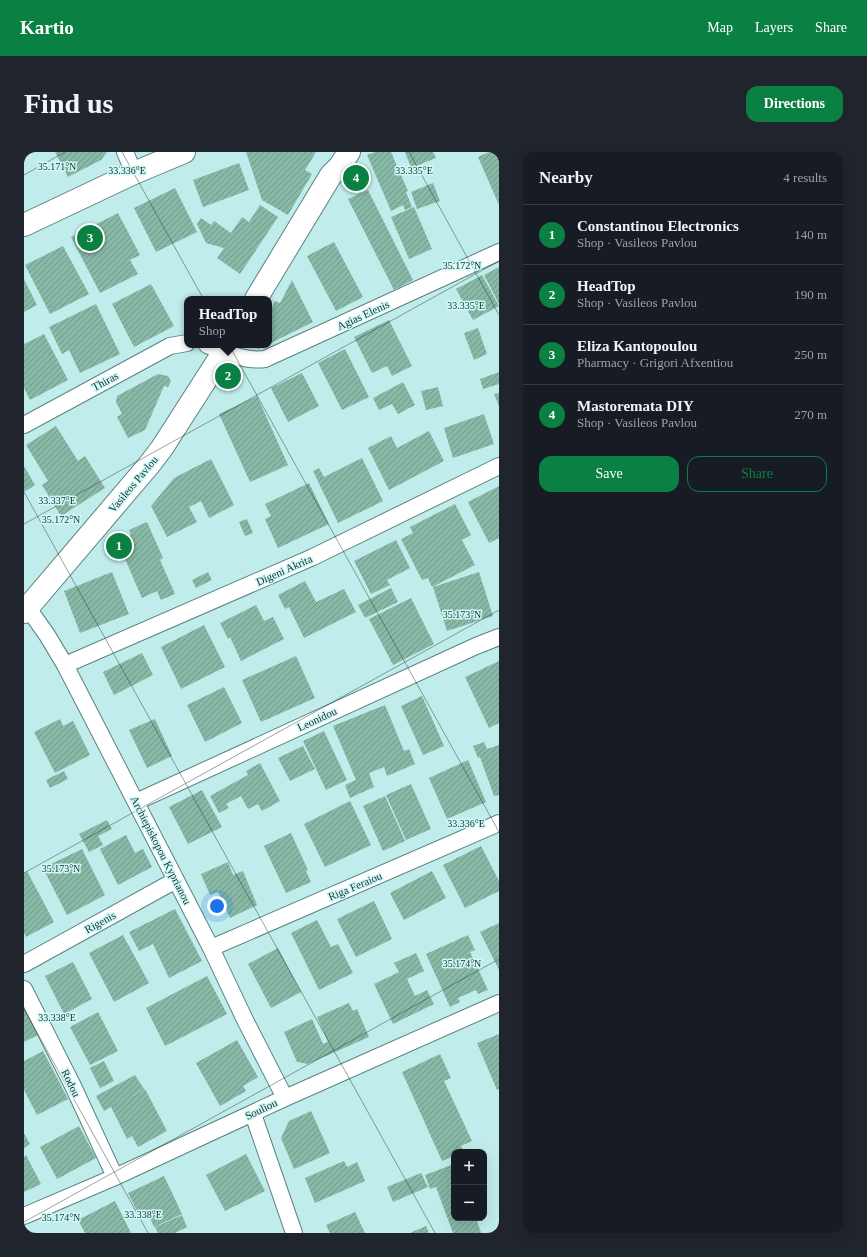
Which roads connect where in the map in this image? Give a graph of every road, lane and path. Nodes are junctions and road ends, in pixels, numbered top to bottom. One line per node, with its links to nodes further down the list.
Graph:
1 (126, 152): 5 (street)
2 (184, 152): 5 (street)
3 (332, 152): 6 (street)
4 (350, 152): 6 (street)
5 (134, 173): 7 (street)
6 (331, 175): 9 (street)
7 (24, 225)
8 (499, 252): 12 (street, Agias Elenis)
9 (258, 296)
10 (184, 344): 13 (street, Thiras)
11 (218, 348): 15 (street, Vasileos Pavlou)
12 (221, 348)
13 (24, 425)
14 (499, 466): 17 (street, Digeni Akrita)
15 (26, 610): 17 (street, Archiepiskopou Kyprianou)
16 (499, 637): 18 (street, Leonidou)
17 (65, 665): 18 (street, Archiepiskopou Kyprianou)
18 (136, 802): 20 (street, Archiepiskopou Kyprianou)
19 (499, 823): 21 (street, Riga Feraiou)
20 (176, 880): 21 (street, Archiepiskopou Kyprianou); 22 (street, Rigenis)
21 (211, 948): 25 (street, Archiepiskopou Kyprianou)
22 (24, 964)
23 (24, 989): 27 (street, Rodou)
24 (499, 1003): 25 (street, Souliou)
25 (285, 1098): 26 (street, Souliou)
26 (253, 1114): 27 (street, Souliou); 29 (street)
27 (115, 1177): 28 (street, Souliou)
28 (24, 1216)
29 (294, 1233)

